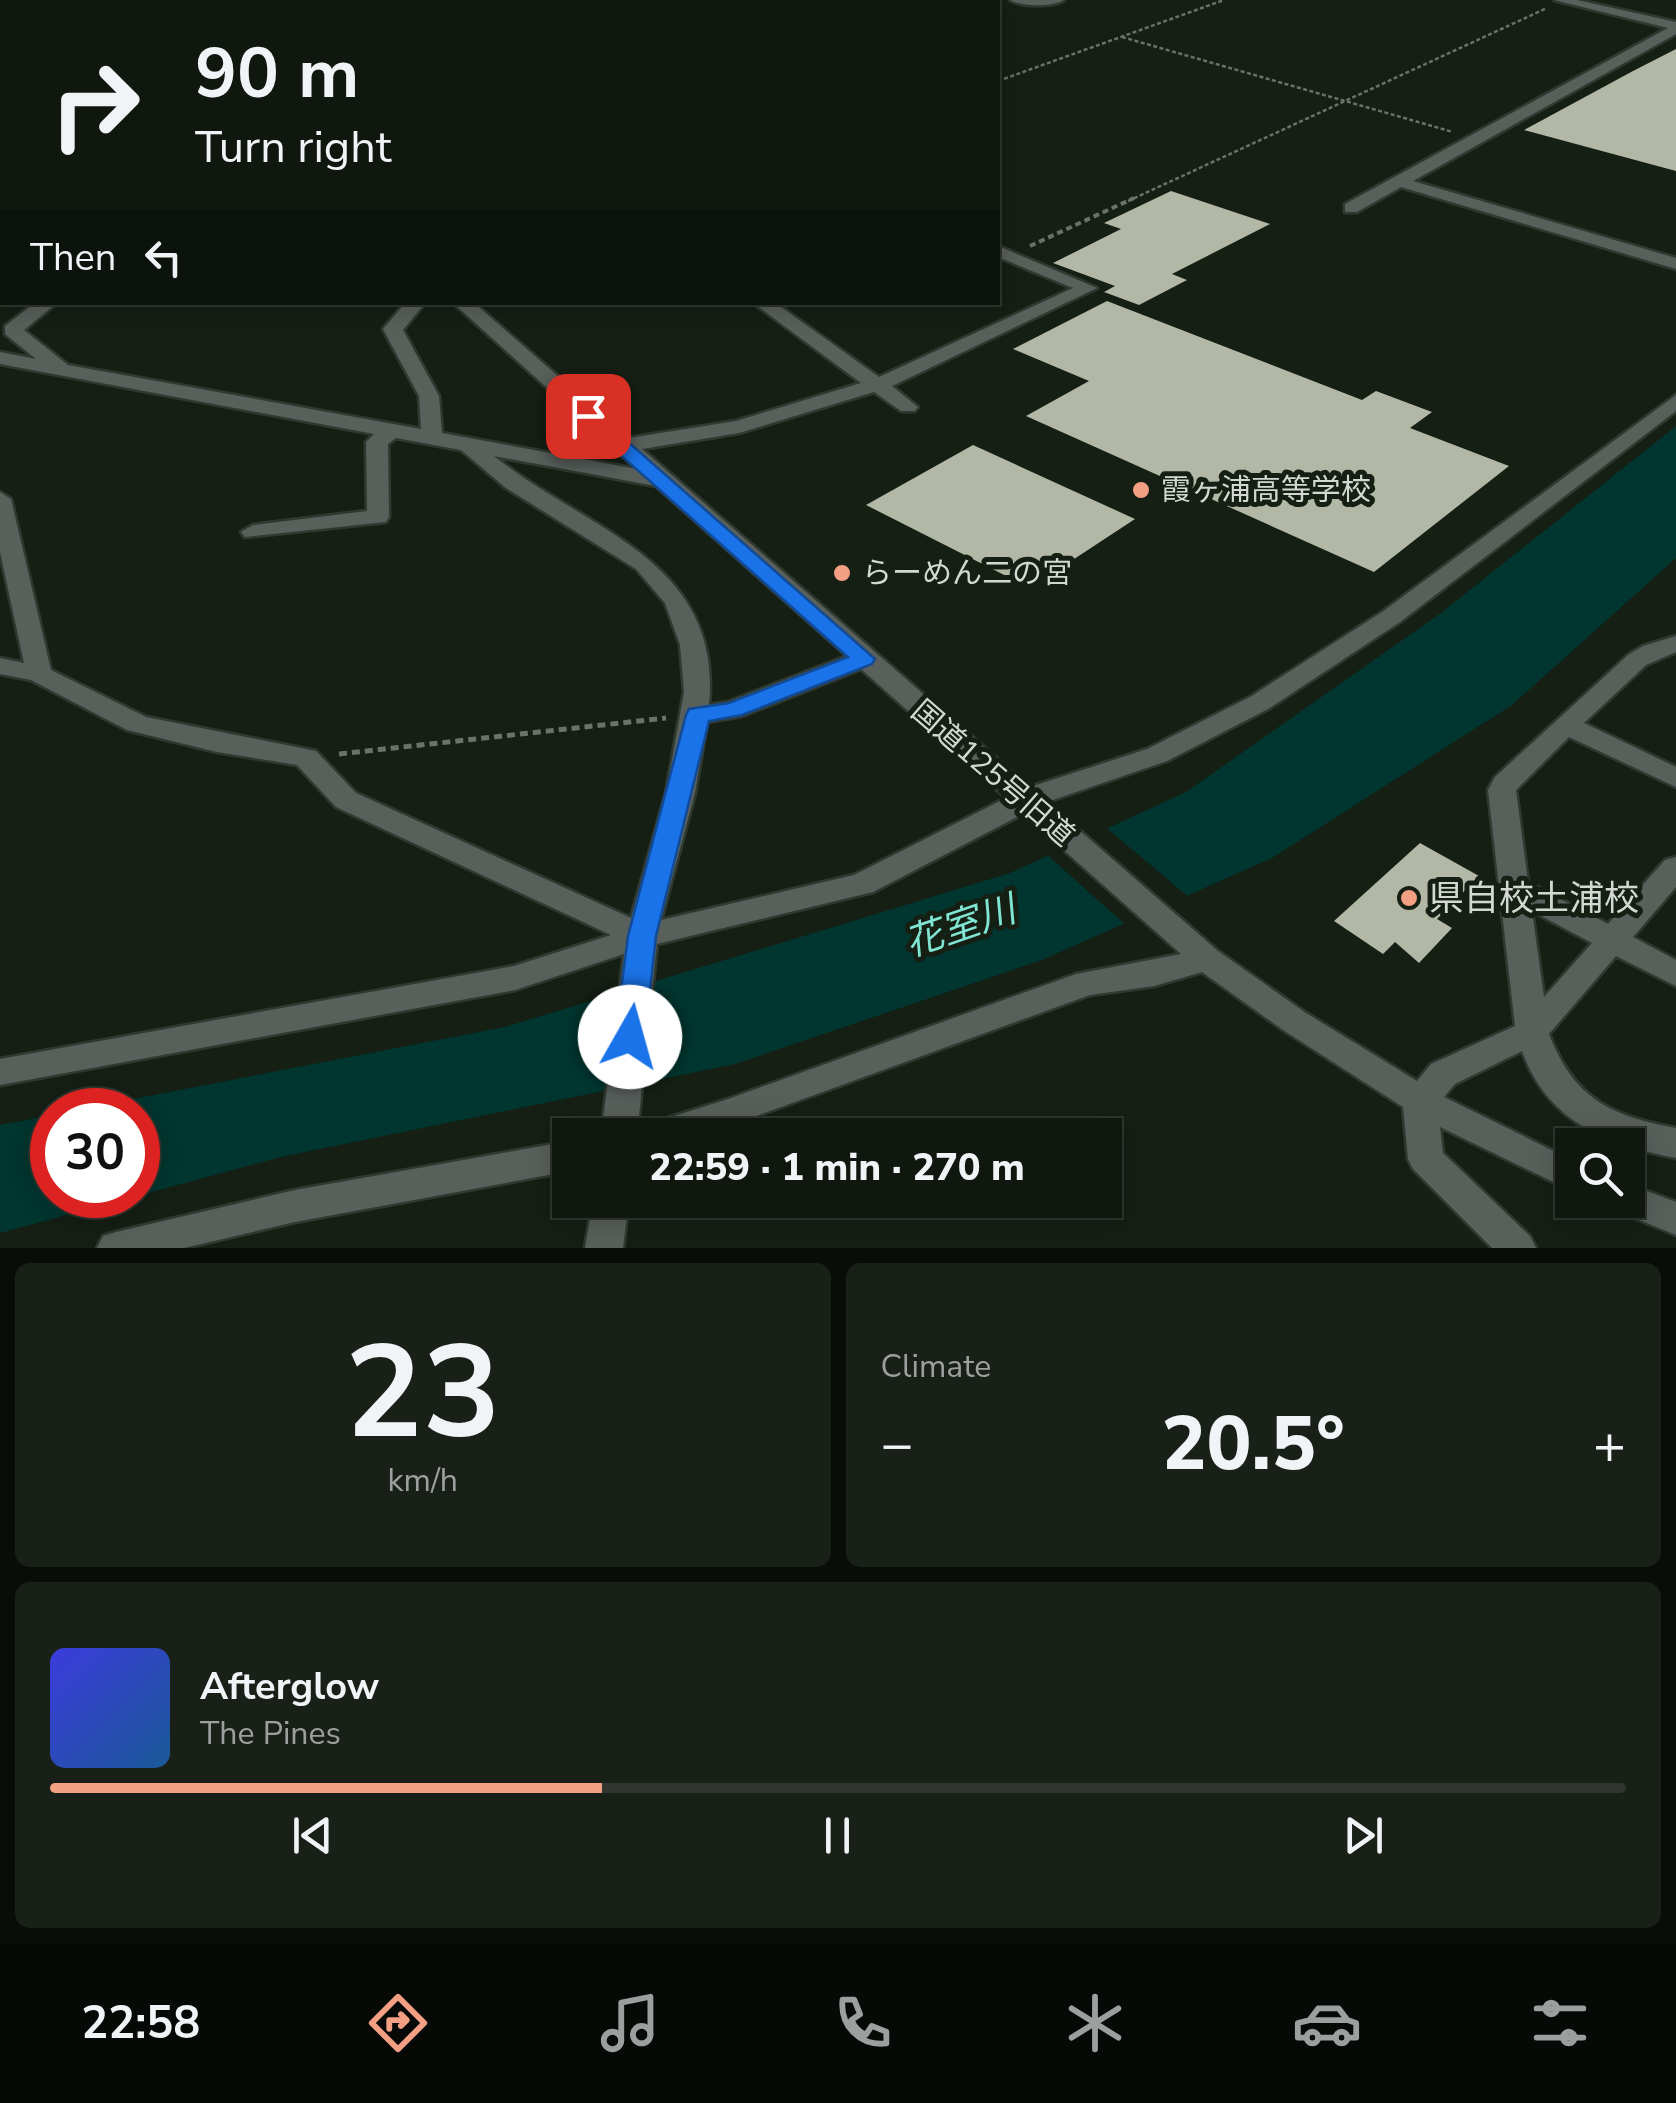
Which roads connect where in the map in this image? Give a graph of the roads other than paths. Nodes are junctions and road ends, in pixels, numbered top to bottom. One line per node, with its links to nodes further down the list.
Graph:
1 (1016, 0): 2 (street)
2 (1058, 0)
3 (1562, 0): 4 (street)
4 (1676, 28): 5 (street)
5 (1400, 182): 6 (street); 8 (street)
6 (1351, 208)
7 (1003, 254): 16 (street)
8 (1676, 264)
9 (45, 305): 15 (street)
10 (415, 305): 20 (street)
11 (464, 305): 21 (street, 国道125号旧道)
12 (765, 305): 16 (street)
13 (0, 358): 15 (street)
14 (0, 372): 15 (street)
15 (65, 372): 19 (street)
16 (879, 384): 18 (street); 21 (street)
17 (1676, 400): 34 (street)
18 (908, 407)
19 (392, 430): 20 (street); 26 (street)
20 (432, 437): 22 (street)
21 (617, 442): 23 (street); 24 (street, 国道125号旧道)
22 (470, 448): 23 (street); 31 (street)
23 (536, 459): 24 (street)
24 (660, 480): 28 (street, 国道125号旧道)
25 (0, 499): 30 (street)
26 (254, 532)
27 (1676, 644): 32 (street)
28 (864, 659): 31 (street); 34 (street, 国道125号旧道)
29 (0, 666): 30 (street)
30 (38, 674): 38 (street)
31 (698, 715): 38 (street)
32 (1565, 726): 33 (street); 36 (street)
33 (1676, 778)
34 (1036, 810): 38 (street); 39 (street, 国道125号旧道)
35 (1676, 867): 37 (street)
36 (1515, 888): 37 (street); 41 (street)
37 (1612, 940): 40 (street); 41 (street)
38 (640, 949): 42 (street); 44 (street)
39 (1207, 959): 43 (street, 国道125号旧道); 45 (street)
40 (1670, 961)
41 (1532, 1032): 43 (street); 46 (street)
42 (0, 1072)
43 (1420, 1102): 48 (street, 国道125号旧道); 54 (street)
44 (621, 1118)
45 (713, 1118)
46 (1676, 1143)
47 (552, 1159): 52 (street)
48 (1555, 1168)
49 (1645, 1207): 51 (street)
50 (608, 1218): 53 (street)
51 (1676, 1219)
52 (126, 1247)
53 (604, 1248)
54 (1517, 1248)

